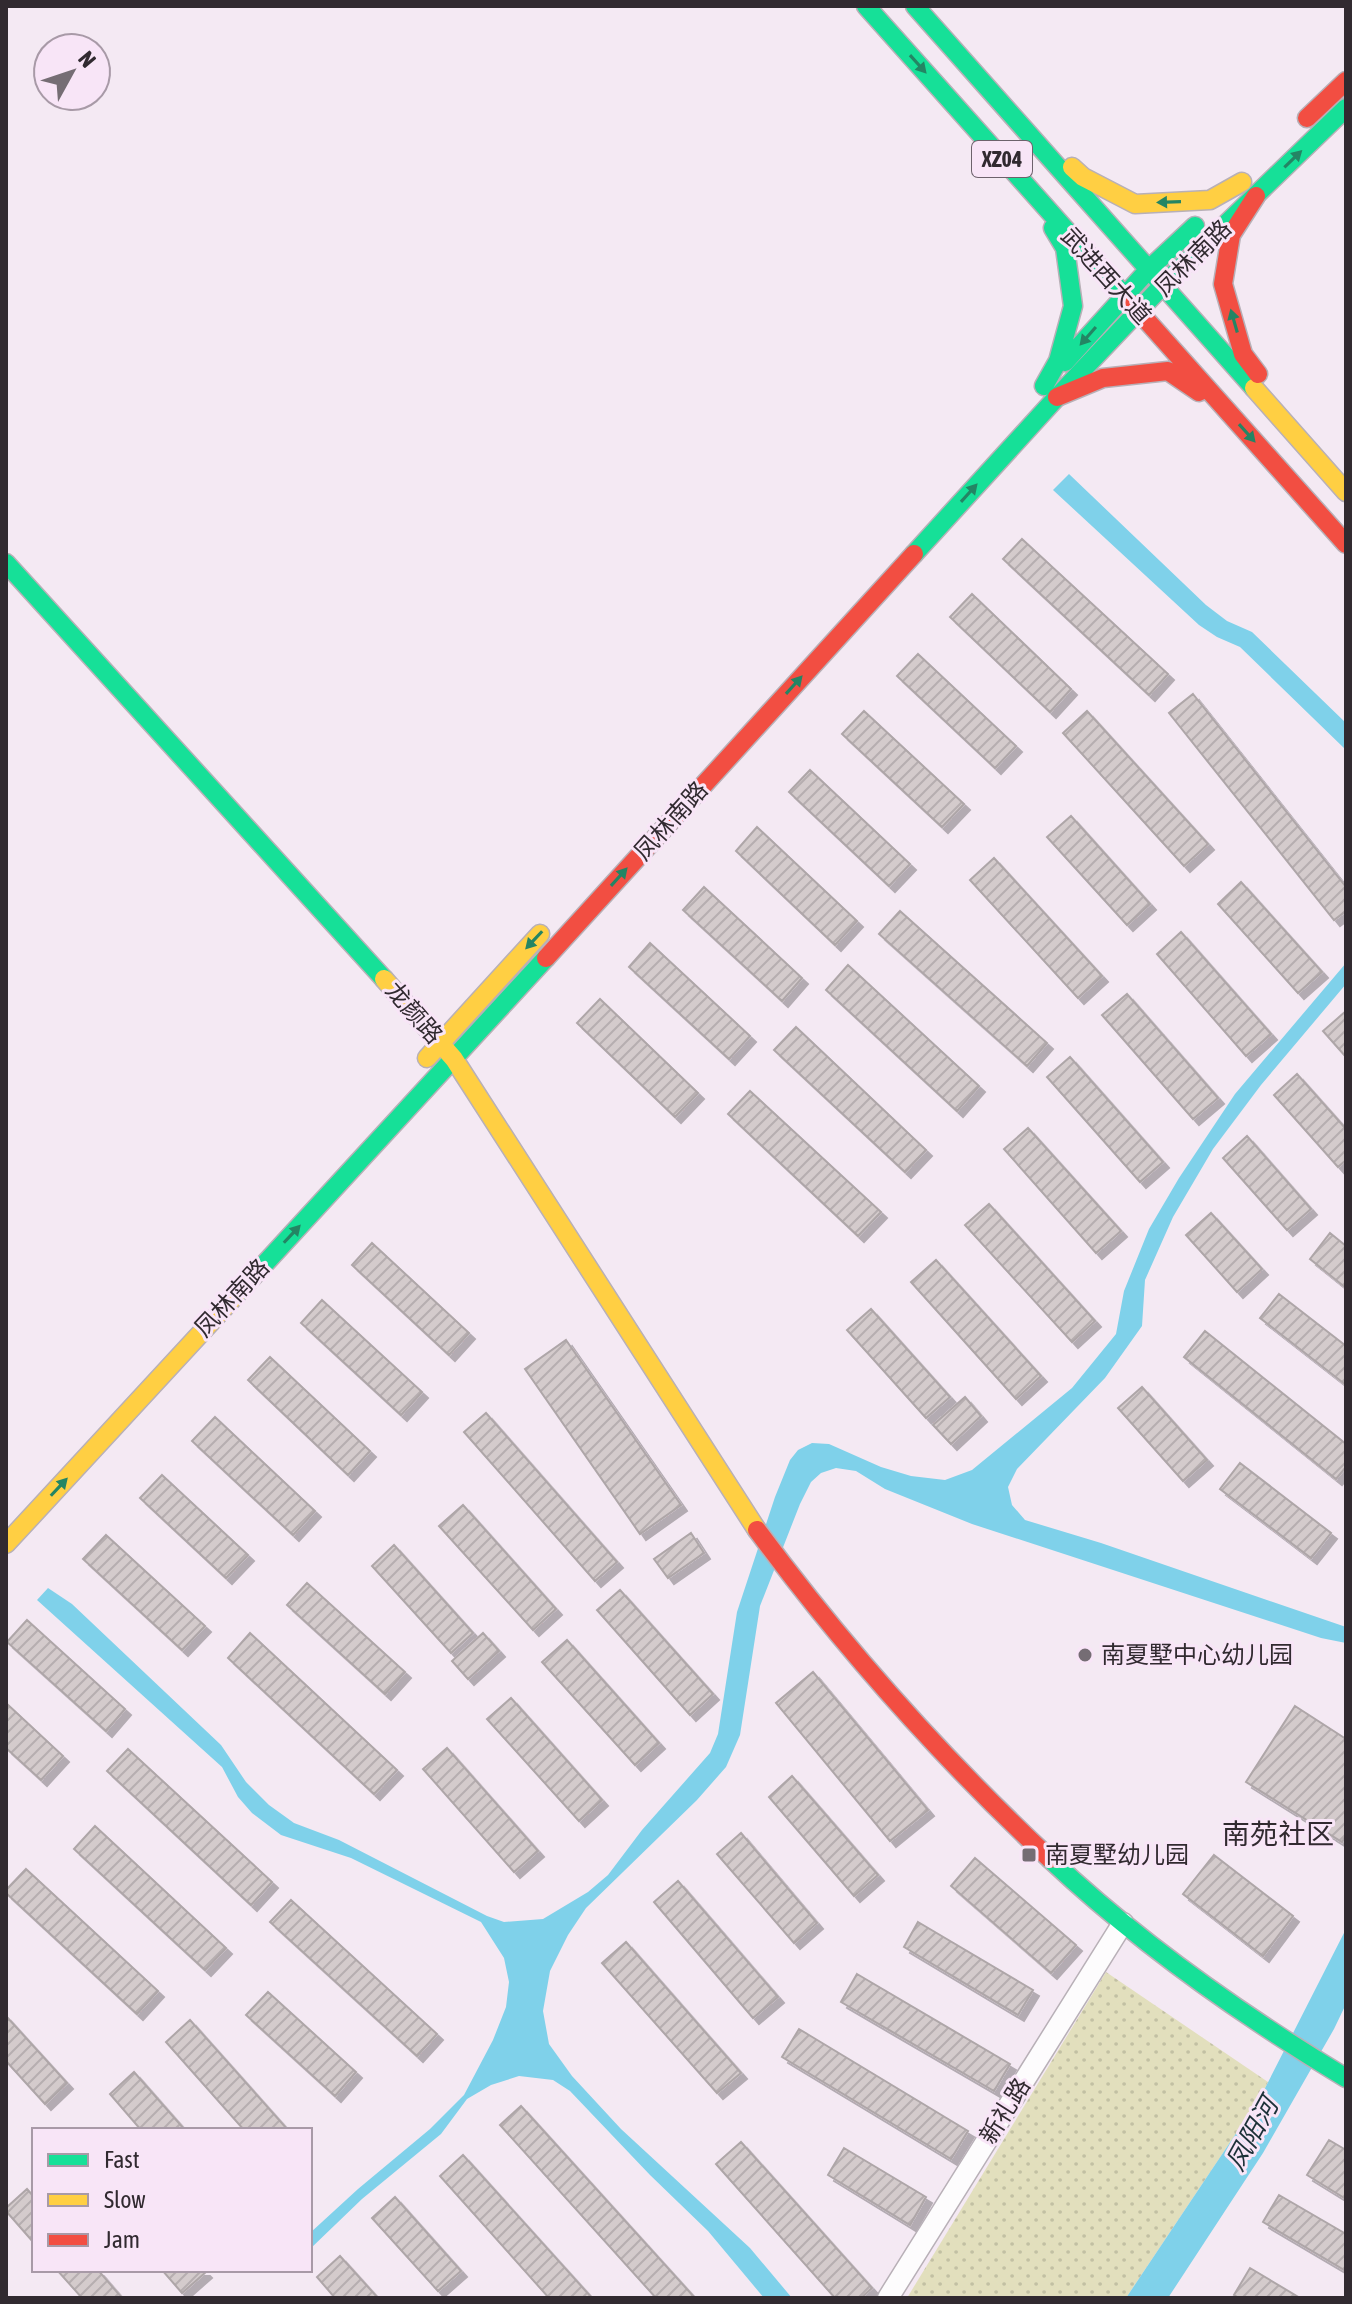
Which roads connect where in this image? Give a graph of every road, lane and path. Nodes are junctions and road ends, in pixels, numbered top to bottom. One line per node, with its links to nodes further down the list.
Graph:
1 (866, 6): 7 (main road, 武进西大道 / XZ04, one-way to 7)
2 (915, 6): 5 (main road, 武进西大道 / XZ04)
3 (1346, 81): 6 (main road)
4 (1346, 108): 8 (main road, 凤林南路, one-way to 4)
5 (1015, 119): 9 (main road, 武进西大道 / XZ04); 9 (main road, 凤林南路, one-way to 5)
6 (1294, 131)
7 (1025, 185): 11 (main road, 武进西大道 / XZ04); 13 (main road)
8 (1256, 196): 10 (main road, 凤林南路); 15 (main road, one-way to 8)
9 (1149, 269): 10 (main road, 武进西大道 / XZ04); 11 (main road, 凤林南路)
10 (1163, 285): 12 (main road, 凤林南路); 15 (main road, 武进西大道 / XZ04)
11 (1124, 296): 12 (main road, 武进西大道 / XZ04); 13 (main road, 凤林南路, one-way to 13)
12 (1139, 313): 13 (main road, 凤林南路); 14 (main road, 武进西大道 / XZ04)
13 (1050, 391): 14 (main road); 16 (main road, 凤林南路); 22 (main road, 凤林南路, one-way to 13)
14 (1226, 410): 18 (main road, 武进西大道 / XZ04, one-way to 18)
15 (1317, 459): 17 (main road, 武进西大道 / XZ04)
16 (946, 492)
17 (1346, 492)
18 (1346, 544)
19 (6, 563): 21 (main road, 龙颜路)
20 (557, 915): 21 (main road, one-way to 21)
21 (440, 1043): 22 (main road, 龙颜路); 23 (main road)
22 (454, 1059): 24 (main road, 凤林南路, one-way to 22); 25 (main road, 龙颜路)
23 (418, 1068)
24 (6, 1544)
25 (1123, 1923): 26 (main road, 龙颜路); 27 (street, 新礼路)
26 (1339, 2074)
27 (888, 2298)

